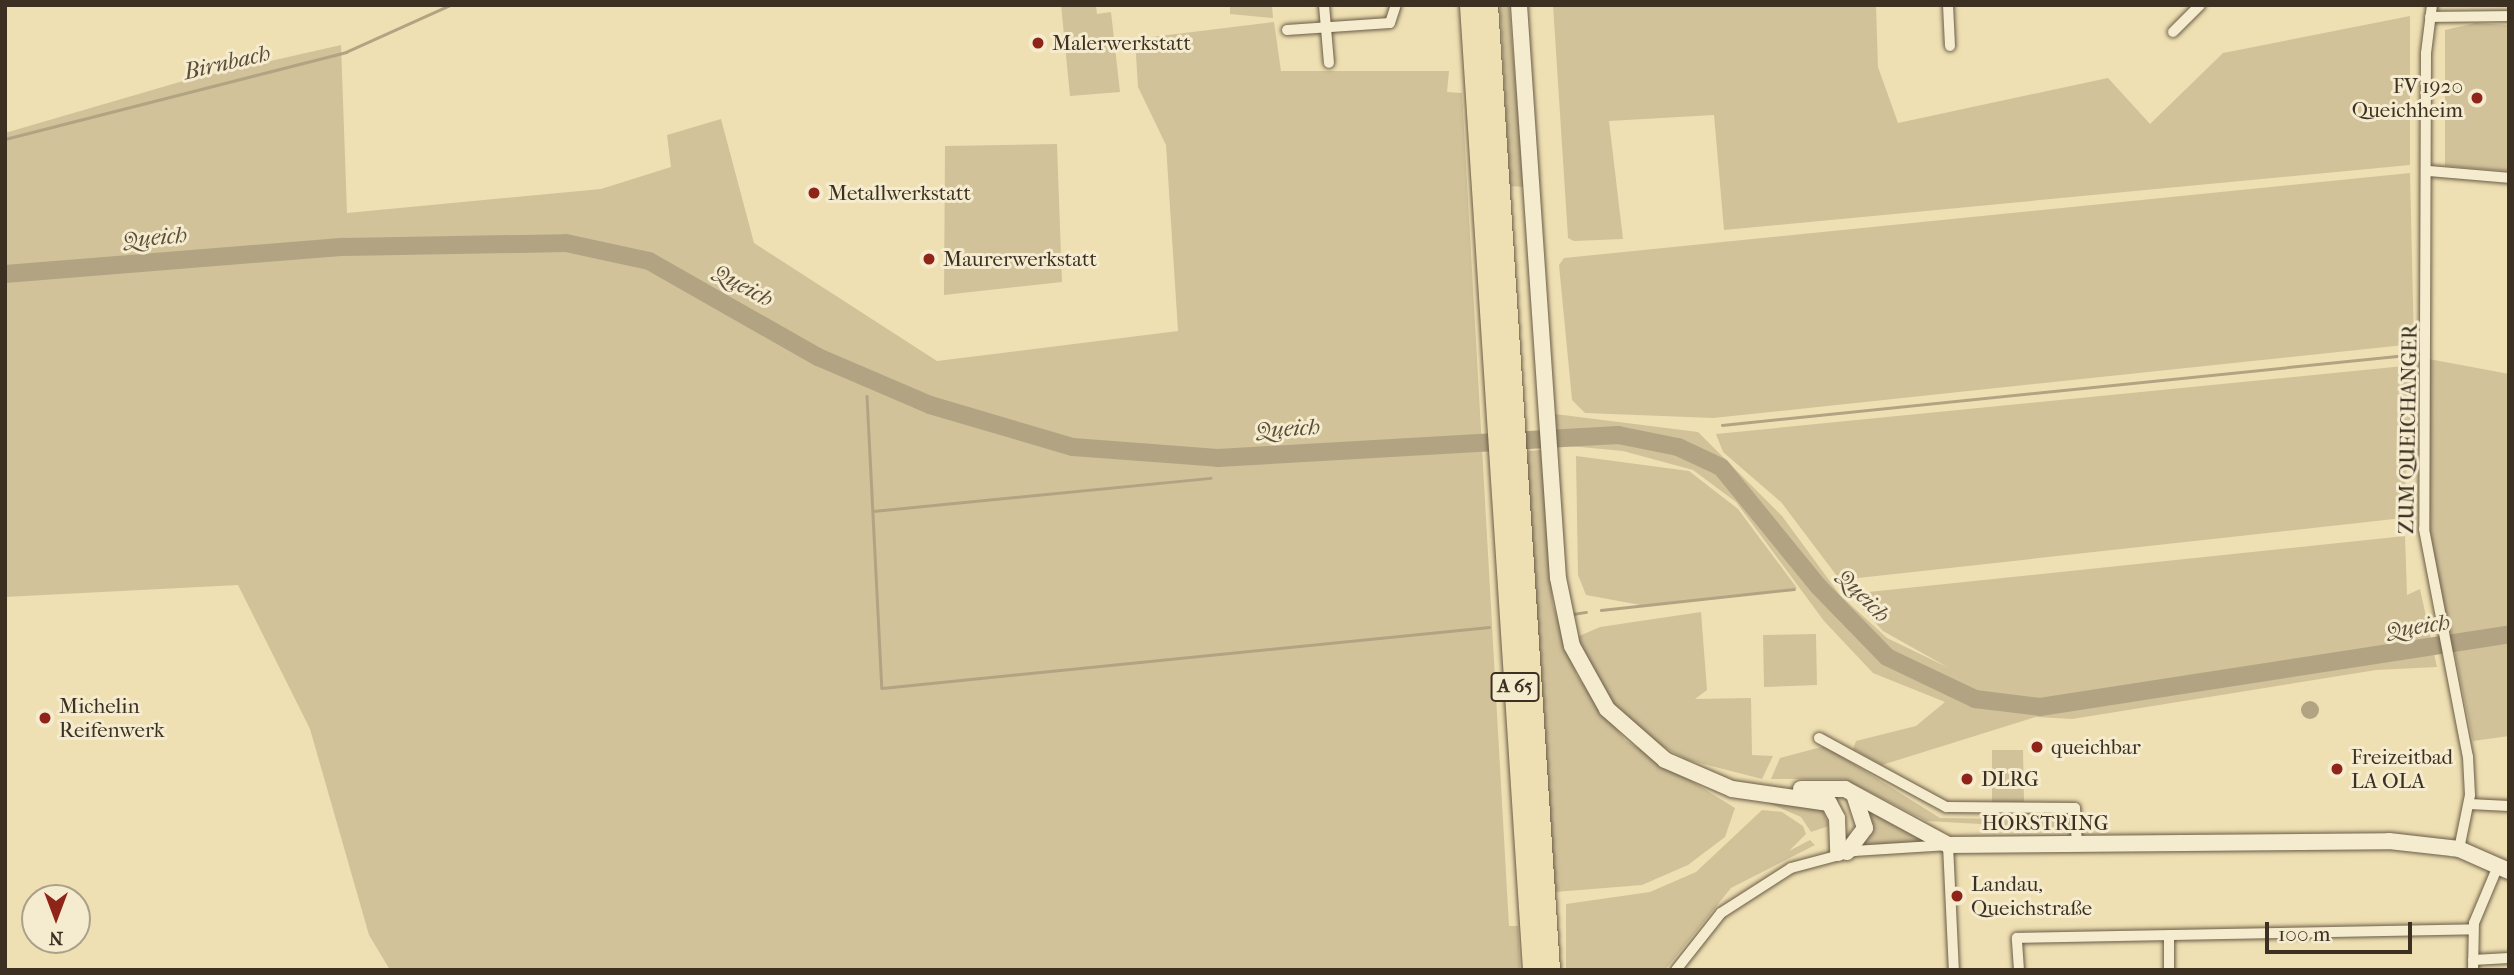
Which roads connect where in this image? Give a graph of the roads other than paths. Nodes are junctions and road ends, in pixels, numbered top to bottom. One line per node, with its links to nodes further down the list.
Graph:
1 (1324, 5): 10 (street)
2 (1396, 5): 10 (street)
3 (1470, 5): 17 (highway, A 65)
4 (1487, 5): 17 (highway, A 65)
5 (1520, 5): 20 (street)
6 (1948, 5): 13 (street)
7 (2200, 5): 12 (street)
8 (2431, 11): 9 (street); 15 (street, ZUM QUEICHANGER)
9 (2509, 16)
10 (1326, 27): 11 (street); 14 (street)
11 (1287, 30)
12 (2173, 32)
13 (1950, 46)
14 (1329, 63)
15 (2428, 171): 16 (street); 22 (street, ZUM QUEICHANGER)
16 (2509, 178)
17 (1506, 421): 18 (highway, A 65)
18 (1508, 460): 33 (highway, A 65); 34 (highway, A 65)
19 (1819, 738): 25 (street)
20 (1787, 794): 21 (street); 27 (street)
21 (1854, 795): 24 (street); 27 (street)
22 (2469, 804): 23 (street); 26 (street, ZUM QUEICHANGER)
23 (2509, 806)
24 (1948, 845): 25 (street, HORSTRING); 27 (street, HORSTRING); 36 (street)
25 (2077, 845): 26 (street, HORSTRING)
26 (2459, 849): 28 (street, HORSTRING)
27 (1843, 853): 35 (street, HORSTRING)
28 (2504, 868): 29 (street)
29 (2473, 929): 30 (street); 32 (street)
30 (2169, 935): 37 (street); 38 (street)
31 (2509, 958): 32 (street)
32 (2473, 965)
33 (1533, 970)
34 (1549, 970)
35 (1676, 970)
36 (1954, 970)
37 (2018, 970)
38 (2169, 970)

